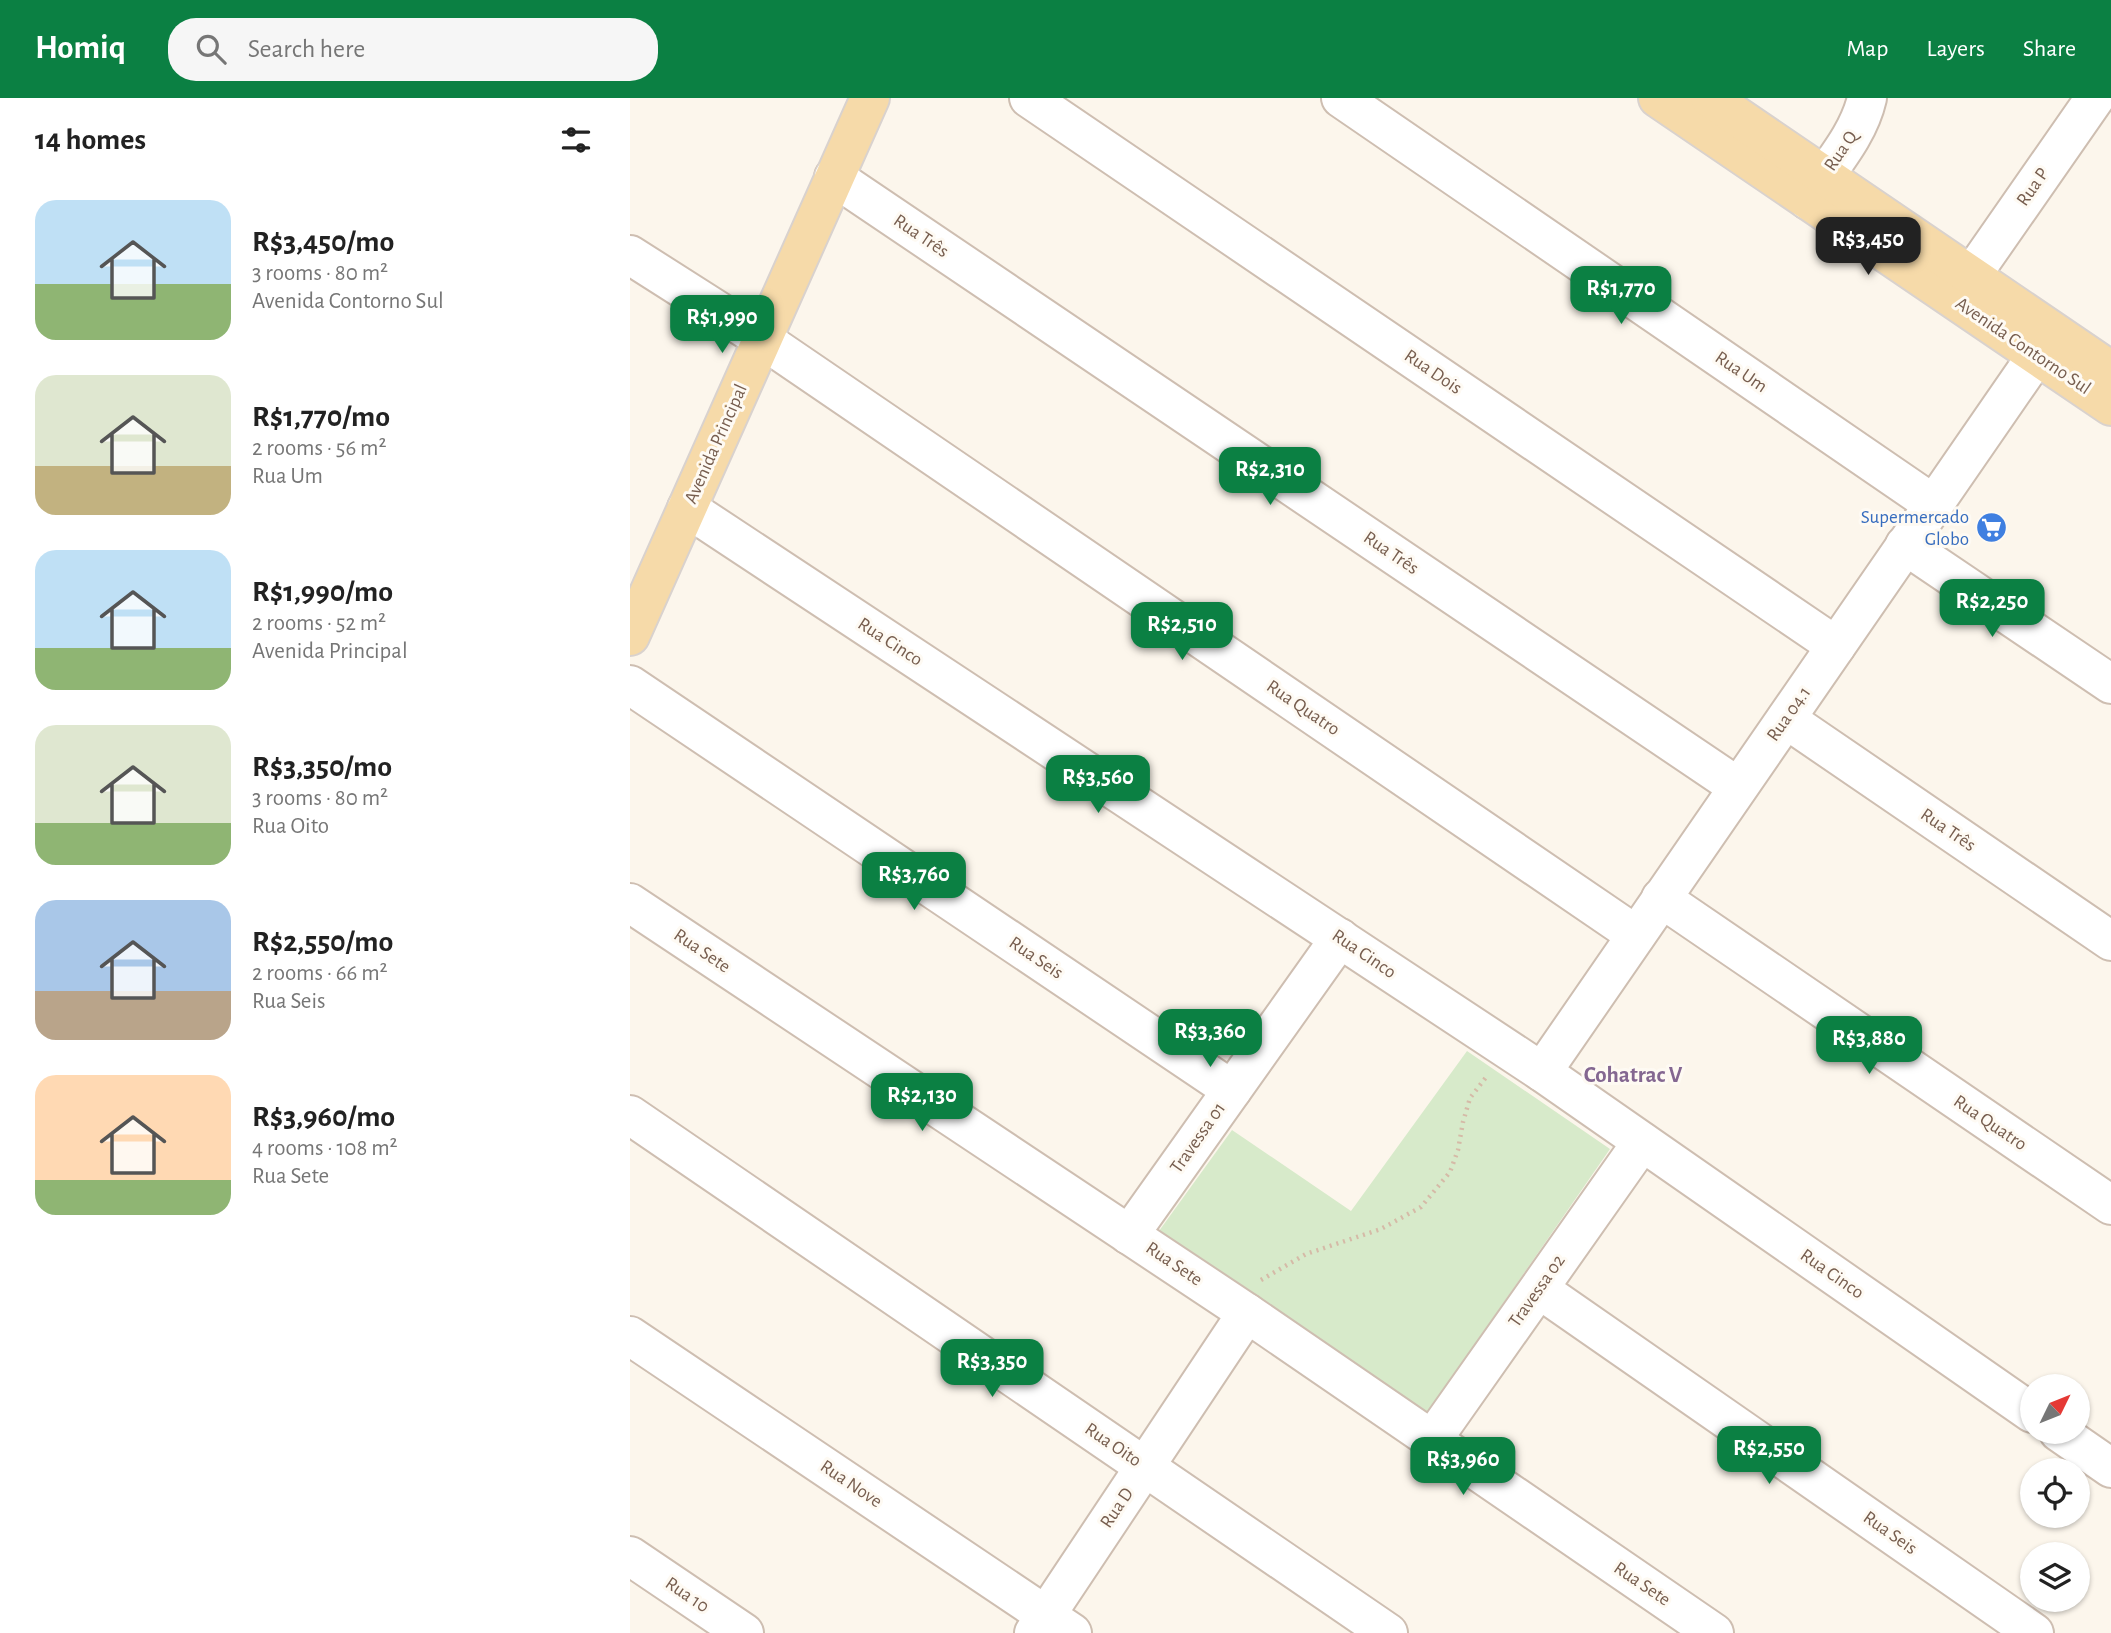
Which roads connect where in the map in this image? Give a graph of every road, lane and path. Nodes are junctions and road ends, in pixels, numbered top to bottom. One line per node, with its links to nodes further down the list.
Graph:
1 (870, 98): 8 (main road, Avenida Principal)
2 (1030, 98): 20 (street, Rua Dois)
3 (1341, 98): 16 (street, Rua Um)
4 (1658, 98): 9 (main road, Avenida Contorno Sul)
5 (1710, 98): 9 (main road, Avenida Contorno Sul)
6 (1867, 98): 9 (street, Rua Q)
7 (2095, 98): 11 (street, Rua P)
8 (834, 177): 12 (main road, Avenida Principal); 24 (street, Rua Três)
9 (1816, 188): 11 (main road, Avenida Contorno Sul); 13 (main road, Avenida Contorno Sul)
10 (630, 256): 12 (street, Rua Quatro)
11 (1971, 276): 14 (main road, Avenida Contorno Sul)
12 (762, 339): 17 (main road, Avenida Principal); 27 (street, Rua Quatro)
13 (2037, 355): 15 (main road, Avenida Contorno Sul); 16 (street, Rua 04.1)
14 (2111, 371)
15 (2111, 406)
16 (1933, 504): 18 (street, Rua 04.1)
17 (687, 508): 19 (main road, Avenida Principal); 28 (street, Rua Cinco)
18 (1905, 545): 20 (street, Rua 04.1); 21 (street)
19 (630, 635)
20 (1836, 646): 23 (street, Rua 04.1)
21 (2111, 684)
22 (630, 685): 31 (street, Rua Seis)
23 (1786, 719): 24 (street, Rua 04.1); 29 (street, Rua Três)
24 (1738, 787): 25 (street, Rua 04.1)
25 (1661, 898): 27 (street, Rua 04.1); 34 (street, Rua Quatro)
26 (630, 903): 35 (street, Rua Sete)
27 (1636, 936): 30 (street, Rua 04.1)
28 (1340, 938): 30 (street, Rua Cinco); 31 (street, Travessa 01)
29 (2111, 941)
30 (1528, 1063): 33 (street, Rua Cinco); 37 (path)
31 (1232, 1090): 35 (street, Travessa 01)
32 (630, 1115): 42 (street, Rua Oito)
33 (1643, 1142): 36 (street, Travessa 02); 39 (street, Rua Cinco)
34 (2111, 1205)
35 (1129, 1235): 37 (street, Rua Sete)
36 (1539, 1289): 40 (street, Travessa 02); 49 (street, Rua Seis)
37 (1237, 1306): 40 (street, Rua Sete); 42 (street, Rua D)
38 (630, 1336): 45 (street, Rua Nove)
39 (2020, 1405)
40 (1432, 1440): 48 (street, Rua Sete)
41 (2076, 1444): 43 (street)
42 (1145, 1467): 45 (street, Rua D); 47 (street, Rua Oito)
43 (2111, 1468)
44 (630, 1556): 46 (street, Rua 10)
45 (1050, 1627)
46 (744, 1633)
47 (1388, 1633)
48 (1713, 1633)
49 (2034, 1633)

